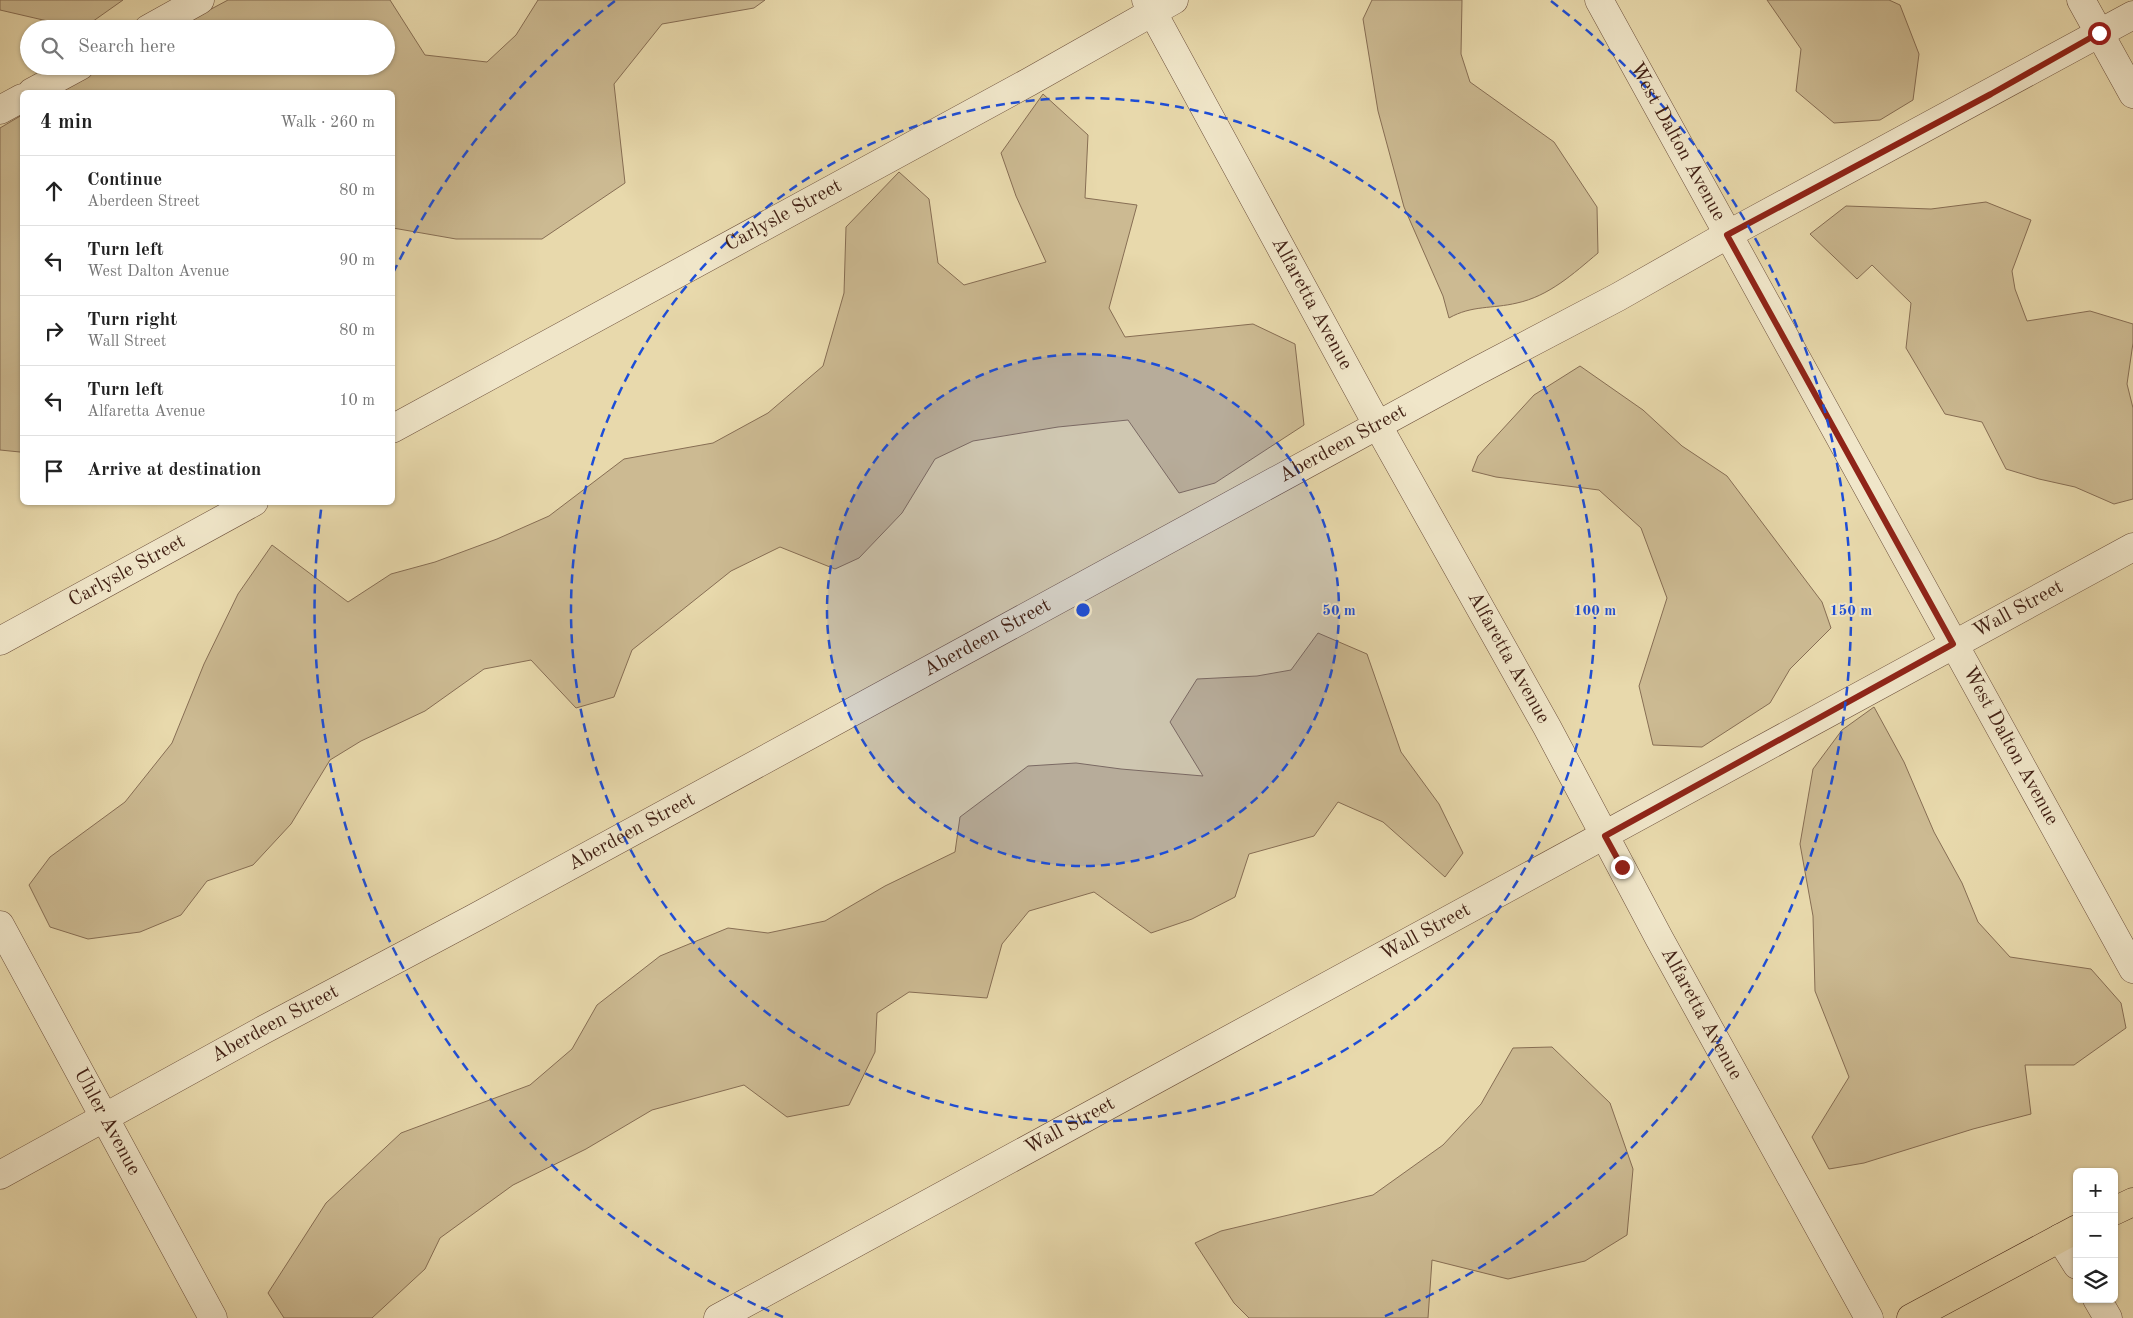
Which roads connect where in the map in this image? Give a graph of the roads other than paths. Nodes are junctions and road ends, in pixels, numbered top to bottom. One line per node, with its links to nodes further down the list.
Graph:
1 (200, 0): 6 (street)
2 (1599, 0): 13 (street, West Dalton Avenue)
3 (2081, 0): 7 (street)
4 (1157, 4): 14 (street, Alfaretta Avenue); 15 (street, Carlysle Street)
5 (2133, 16): 7 (street, Aberdeen Street)
6 (164, 20)
7 (2099, 33): 10 (street); 13 (street, Aberdeen Street)
8 (63, 75): 9 (street)
9 (36, 90)
10 (2133, 94)
11 (20, 99): 12 (street)
12 (0, 110)
13 (1727, 235): 14 (street, Aberdeen Street); 19 (street, West Dalton Avenue)
14 (1378, 426): 20 (street, Alfaretta Avenue); 23 (street, Aberdeen Street)
15 (395, 427)
16 (249, 505): 18 (street, Carlysle Street)
17 (2133, 547): 19 (street, Wall Street)
18 (0, 641)
19 (1953, 644): 20 (street, Wall Street); 22 (street, West Dalton Avenue)
20 (1605, 836): 31 (street, Wall Street); 32 (street, Alfaretta Avenue)
21 (0, 925): 23 (street, Uhler Avenue)
22 (2133, 969)
23 (104, 1117): 24 (street, Aberdeen Street); 30 (street, Uhler Avenue)
24 (0, 1176)
25 (2133, 1202): 26 (main road)
26 (2118, 1209)
27 (2068, 1234): 28 (street); 33 (main road)
28 (2075, 1258)
29 (2099, 1303): 34 (street)
30 (214, 1318)
31 (718, 1318)
32 (1869, 1318)
33 (1911, 1318)
34 (2108, 1318)

